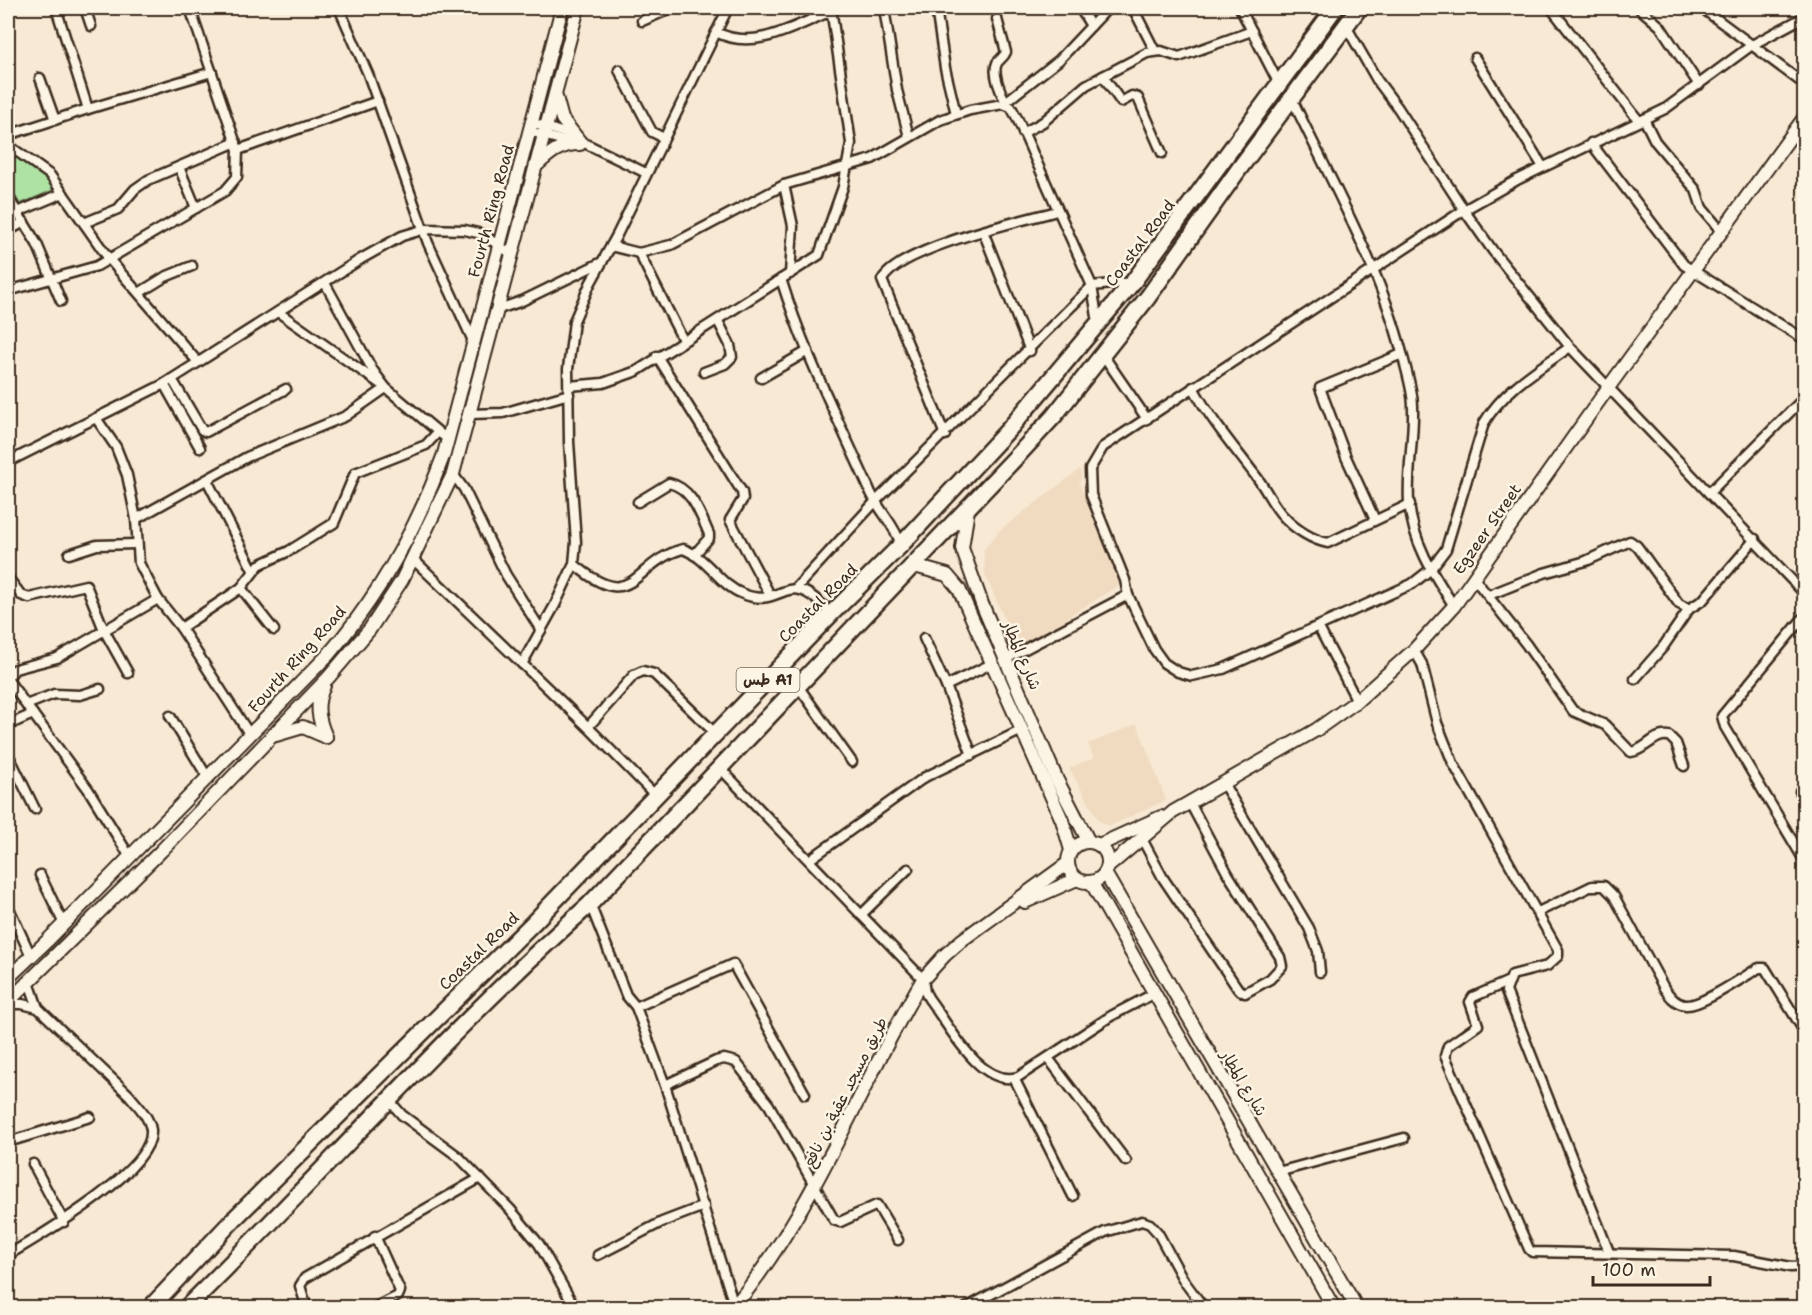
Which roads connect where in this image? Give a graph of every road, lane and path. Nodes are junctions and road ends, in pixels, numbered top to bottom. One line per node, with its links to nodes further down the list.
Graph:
1 (56, 8): 43 (street)
2 (85, 8): 24 (street)
3 (339, 8): 41 (street)
4 (562, 8): 48 (street, Fourth Ring Road)
5 (578, 8): 39 (street, Fourth Ring Road)
6 (672, 8): 23 (street)
7 (728, 8): 28 (street)
8 (885, 8): 52 (street)
9 (936, 8): 44 (street)
10 (1080, 8): 25 (street)
11 (1108, 8): 25 (street)
12 (1133, 8): 30 (street)
13 (1240, 8): 27 (street)
14 (1335, 8): 36 (highway, Coastal Road / طس A1)
15 (1359, 8): 26 (highway)
16 (1551, 8): 47 (street)
17 (1639, 8): 38 (street)
18 (1702, 8): 29 (street)
19 (831, 9): 28 (street); 62 (street)
20 (193, 10): 33 (street)
21 (1804, 17): 29 (street)
22 (997, 20): 42 (street)
23 (642, 21)
24 (91, 26)
25 (1091, 26): 42 (street)
26 (1346, 26): 40 (highway); 68 (street)
27 (1252, 31): 30 (street); 36 (street)
28 (716, 32): 53 (street)
29 (1752, 45): 37 (street); 38 (street)
30 (1155, 51): 34 (street)
31 (1475, 58): 61 (street)
32 (618, 70): 53 (street)
33 (212, 72): 43 (street); 57 (street)
34 (1103, 76): 50 (street); 58 (street)
35 (40, 78): 46 (street)
36 (1279, 84): 89 (highway, Coastal Road / طس A1)
37 (1804, 84)
38 (1699, 85): 47 (street)
39 (555, 94): 49 (street, Fourth Ring Road); 54 (street)
40 (1292, 99): 84 (street); 107 (highway)
41 (378, 101): 57 (street); 73 (street)
42 (1005, 103): 44 (street); 50 (street)
43 (88, 109): 46 (street)
44 (956, 114): 52 (street)
45 (1804, 118): 76 (street, Egzeer Street)
46 (55, 120): 51 (street)
47 (1642, 120): 55 (street); 76 (street)
48 (530, 127): 49 (street); 77 (street, Fourth Ring Road)
49 (545, 130): 54 (street); 60 (street, Fourth Ring Road)
50 (1023, 134): 69 (street)
51 (8, 135)
52 (909, 137): 62 (street)
53 (664, 138): 63 (street)
54 (582, 144): 60 (street); 63 (street)
55 (1591, 144): 61 (street); 85 (street)
56 (8, 145): 65 (street)
57 (237, 146): 59 (street); 67 (street)
58 (1162, 153)
59 (179, 167): 67 (street); 72 (street)
60 (535, 167): 79 (street, Fourth Ring Road)
61 (1543, 167): 68 (street)
62 (847, 168): 64 (street); 86 (street)
63 (646, 174): 78 (street)
64 (784, 185): 80 (street); 86 (street)
65 (63, 192): 70 (street); 72 (street)
66 (8, 197): 70 (street)
67 (196, 207): 81 (street)
68 (1464, 210): 84 (street); 102 (street)
69 (1057, 211): 75 (street); 91 (street)
70 (18, 212): 71 (street)
71 (24, 222): 74 (street); 87 (street)
72 (84, 223): 81 (street)
73 (424, 229): 77 (street); 90 (street); 101 (street)
74 (8, 231)
75 (982, 231): 104 (street); 122 (street)
76 (1722, 232): 85 (street, Egzeer Street)
77 (498, 244): 79 (street); 101 (street, Fourth Ring Road)
78 (612, 246): 80 (street); 82 (street)
79 (510, 253): 95 (street, Fourth Ring Road)
80 (639, 253): 100 (street)
81 (109, 259): 87 (street); 93 (street)
82 (602, 262): 95 (street); 116 (street)
83 (192, 266): 93 (street)
84 (1372, 271): 105 (street); 112 (street)
85 (1695, 271): 99 (street); 115 (street, Egzeer Street)
86 (790, 274): 88 (street)
87 (53, 277): 92 (street); 94 (street)
88 (781, 279): 97 (street); 103 (street)
89 (1133, 282): 91 (street); 98 (highway, Coastal Road / طس A1)
90 (325, 283): 96 (street); 114 (street)
91 (1092, 286): 98 (street); 104 (street)
92 (8, 291)
93 (139, 293): 108 (street)
94 (61, 301)
95 (496, 310): 118 (street, Fourth Ring Road)
96 (278, 312): 108 (street); 114 (street)
97 (718, 321): 100 (street); 109 (street)
98 (1099, 326): 136 (highway, Coastal Road / طس A1)
99 (1804, 339)
100 (683, 340): 106 (street)
101 (475, 344): 121 (street, Fourth Ring Road)
102 (1570, 347): 115 (street); 143 (street)
103 (808, 351): 110 (street); 129 (street)
104 (1030, 351): 122 (street)
105 (1402, 354): 130 (street); 133 (street)
106 (657, 356): 116 (street); 149 (street)
107 (1104, 356): 120 (street); 131 (highway)
108 (197, 361): 111 (street)
109 (704, 372)
110 (761, 378)
111 (168, 381): 113 (street); 119 (street); 123 (street)
112 (1192, 387): 120 (street); 133 (street)
113 (286, 388)
114 (386, 388): 121 (street); 126 (street)
115 (1608, 388): 127 (street); 144 (street, Egzeer Street)
116 (569, 390): 118 (street); 140 (street)
117 (1804, 398): 127 (street)
118 (470, 414): 125 (street, Fourth Ring Road)
119 (96, 418): 124 (street); 132 (street)
120 (1147, 419): 150 (street)
121 (443, 435): 142 (street); 184 (street, Fourth Ring Road)
122 (945, 435): 129 (street)
123 (200, 448)
124 (8, 462)
125 (453, 474): 139 (street, Fourth Ring Road); 163 (street)
126 (207, 480): 132 (street); 142 (street)
127 (1709, 493): 134 (street)
128 (638, 502): 138 (street)
129 (875, 502): 136 (street); 147 (street)
130 (1410, 504): 133 (street); 143 (street)
131 (968, 509): 141 (highway); 153 (street, شارع المطار)
132 (136, 519): 135 (street)
133 (1375, 520)
134 (1755, 539): 148 (street); 155 (street)
135 (136, 544): 137 (street); 152 (street)
136 (901, 545): 157 (highway, Coastal Road / طس A1)
137 (69, 554)
138 (694, 555): 140 (street); 149 (street)
139 (414, 560): 168 (street); 170 (street, Fourth Ring Road)
140 (574, 564): 163 (street)
141 (911, 565): 156 (street, شارع المطار); 173 (highway)
142 (253, 570): 146 (street)
143 (1430, 570): 154 (street); 160 (street)
144 (1473, 577): 151 (street); 154 (street, Egzeer Street)
145 (8, 578): 161 (street)
146 (241, 588): 159 (street); 162 (street)
147 (796, 588): 149 (street); 157 (street)
148 (1804, 593)
149 (770, 595)
150 (1128, 595): 160 (street); 166 (street)
151 (1489, 596): 155 (street); 189 (street)
152 (159, 599): 159 (street); 161 (street)
153 (981, 604): 156 (street); 166 (street, شارع المطار)
154 (1454, 606): 165 (street, Egzeer Street)
155 (1689, 609): 172 (street)
156 (968, 610): 167 (street, شارع المطار)
157 (831, 614): 183 (highway, Coastal Road / طس A1)
158 (1804, 617): 202 (street)
159 (181, 628): 184 (street)
160 (1319, 628): 176 (street)
161 (104, 630): 169 (street); 171 (street)
162 (274, 630)
163 (541, 630): 168 (street)
164 (924, 638): 174 (street)
165 (1414, 650): 176 (street, Egzeer Street); 212 (street)
166 (1006, 658): 198 (street, شارع المطار)
167 (993, 663): 174 (street); 182 (street, شارع المطار)
168 (522, 664): 181 (street)
169 (128, 674)
170 (328, 678): 185 (street, Fourth Ring Road); 185 (street)
171 (8, 679): 177 (street)
172 (1635, 679)
173 (798, 686): 188 (street); 190 (highway)
174 (946, 686): 187 (street)
175 (100, 689): 177 (street)
176 (1357, 701): 192 (street, Egzeer Street)
177 (26, 705): 178 (street)
178 (33, 714): 180 (street); 200 (street)
179 (170, 716): 191 (street)
180 (8, 725)
181 (588, 727): 183 (street); 193 (street)
182 (1022, 730): 187 (street); 199 (street, شارع المطار)
183 (716, 734): 193 (highway, Coastal Road / طس A1)
184 (250, 735): 191 (street, Fourth Ring Road)
185 (270, 739): 223 (street, Fourth Ring Road)
186 (8, 754): 195 (street)
187 (972, 755): 201 (street)
188 (852, 762)
189 (1684, 766)
190 (719, 767): 201 (street); 209 (highway)
191 (208, 778): 200 (street, Fourth Ring Road)
192 (1223, 783): 194 (street, Egzeer Street); 219 (street)
193 (655, 795): 214 (highway, Coastal Road / طس A1)
194 (1190, 803): 196 (street, Egzeer Street); 197 (street)
195 (35, 809)
196 (1173, 812): 197 (street, Egzeer Street); 198 (street)
197 (1142, 839): 205 (street, Egzeer Street)
198 (1094, 843): 199 (street); 205 (street)
199 (1071, 850): 203 (street)
200 (130, 857): 215 (street, Fourth Ring Road)
201 (809, 860): 213 (street)
202 (1804, 860)
203 (1068, 863): 207 (street); 211 (street, طريق مسجد عقبة بن نافع)
204 (908, 869): 213 (street)
205 (1106, 870): 208 (street); 240 (street, شارع المطار)
206 (40, 875): 215 (street)
207 (1077, 879): 208 (street); 211 (street, طريق مسجد عقبة بن نافع)
208 (1091, 882): 225 (street, شارع المطار)
209 (590, 904): 216 (highway); 227 (street)
210 (8, 906): 217 (street)
211 (1005, 911): 222 (street, طريق مسجد عقبة بن نافع)
212 (1538, 912): 224 (street); 229 (street)
213 (861, 915): 222 (street)
214 (533, 922): 216 (highway); 218 (highway, Coastal Road / طس A1)
215 (64, 924): 217 (street, Fourth Ring Road)
216 (550, 940): 220 (highway)
217 (31, 956): 221 (street, Fourth Ring Road)
218 (497, 956): 220 (highway); 255 (highway, Coastal Road / طس A1)
219 (1320, 972)
220 (512, 976): 234 (highway)
221 (8, 978)
222 (924, 979): 231 (street); 242 (street, طريق مسجد عقبة بن نافع)
223 (29, 982): 226 (street, Fourth Ring Road); 228 (street)
224 (1507, 982): 250 (street); 250 (street)
225 (1153, 994): 230 (street); 246 (street, شارع المطار)
226 (8, 1003): 228 (street)
227 (636, 1007): 232 (street); 233 (street)
228 (38, 1008): 247 (street)
229 (1804, 1031)
230 (1048, 1058): 231 (street); 238 (street)
231 (1014, 1078): 243 (street)
232 (665, 1085): 242 (street); 244 (street)
233 (805, 1094)
234 (388, 1099): 241 (street); 256 (highway)
235 (90, 1118): 237 (street)
236 (1404, 1138): 240 (street)
237 (8, 1142)
238 (1126, 1161)
239 (33, 1164): 247 (street)
240 (1278, 1172): 245 (street, شارع المطار)
241 (480, 1179): 248 (street); 259 (street)
242 (815, 1185): 249 (street); 254 (street, طريق مسجد عقبة بن نافع)
243 (1073, 1196)
244 (704, 1206): 252 (street); 254 (street)
245 (1299, 1209): 246 (street); 263 (street, شارع المطار)
246 (1282, 1218): 262 (street, شارع المطار)
247 (64, 1222): 251 (street)
248 (375, 1236): 257 (street); 258 (street)
249 (898, 1240)
250 (1609, 1252): 253 (street)
251 (8, 1255)
252 (598, 1255)
253 (1804, 1266)
254 (734, 1307)
255 (150, 1308)
256 (186, 1308)
257 (308, 1308)
258 (373, 1308)
259 (575, 1308)
260 (966, 1308): 261 (street)
261 (1204, 1308)
262 (1334, 1308)
263 (1358, 1308)

